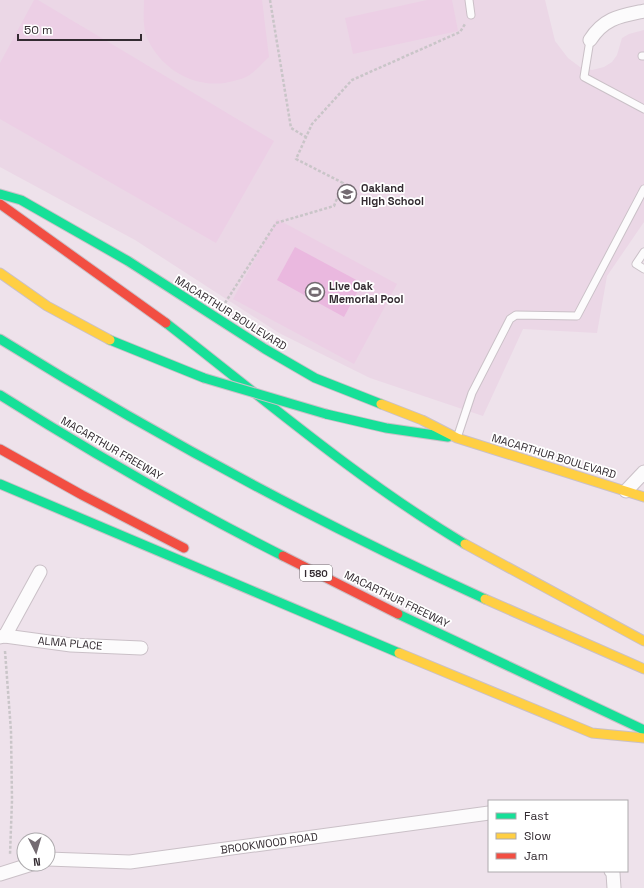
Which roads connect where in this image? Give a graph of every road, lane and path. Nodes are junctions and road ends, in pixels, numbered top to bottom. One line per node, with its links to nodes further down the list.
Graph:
1 (270, 0): 7 (path)
2 (469, 0): 4 (lane)
3 (644, 11): 5 (street)
4 (471, 15): 7 (path)
5 (590, 40): 6 (lane)
6 (644, 109)
7 (306, 137): 14 (path)
8 (644, 189): 17 (lane)
9 (0, 194): 14 (main road, MACARTHUR BOULEVARD)
10 (0, 204): 28 (main road)
11 (644, 252): 12 (lane)
12 (644, 269)
13 (0, 273): 17 (main road, MACARTHUR BOULEVARD, bridge)
14 (215, 318): 17 (main road, MACARTHUR BOULEVARD)
15 (0, 339): 30 (main road)
16 (0, 395): 31 (main road, MACARTHUR FREEWAY / I 580)
17 (457, 438): 21 (main road, MACARTHUR BOULEVARD)
18 (0, 448): 23 (main road)
19 (644, 472): 21 (street)
20 (0, 484): 26 (main road)
21 (626, 491): 22 (main road, MACARTHUR BOULEVARD)
22 (644, 497)
23 (193, 552)
24 (228, 570): 26 (main road)
25 (40, 572): 27 (street)
26 (349, 631): 32 (main road)
27 (2, 637): 29 (street, ALMA PLACE); 35 (path)
28 (644, 642)
29 (141, 648)
30 (644, 669)
31 (644, 730)
32 (644, 738)
33 (488, 813): 34 (street, BROOKWOOD ROAD)
34 (56, 859)
35 (14, 870): 37 (street)
36 (612, 872): 38 (street)
37 (0, 874)
38 (614, 888)

